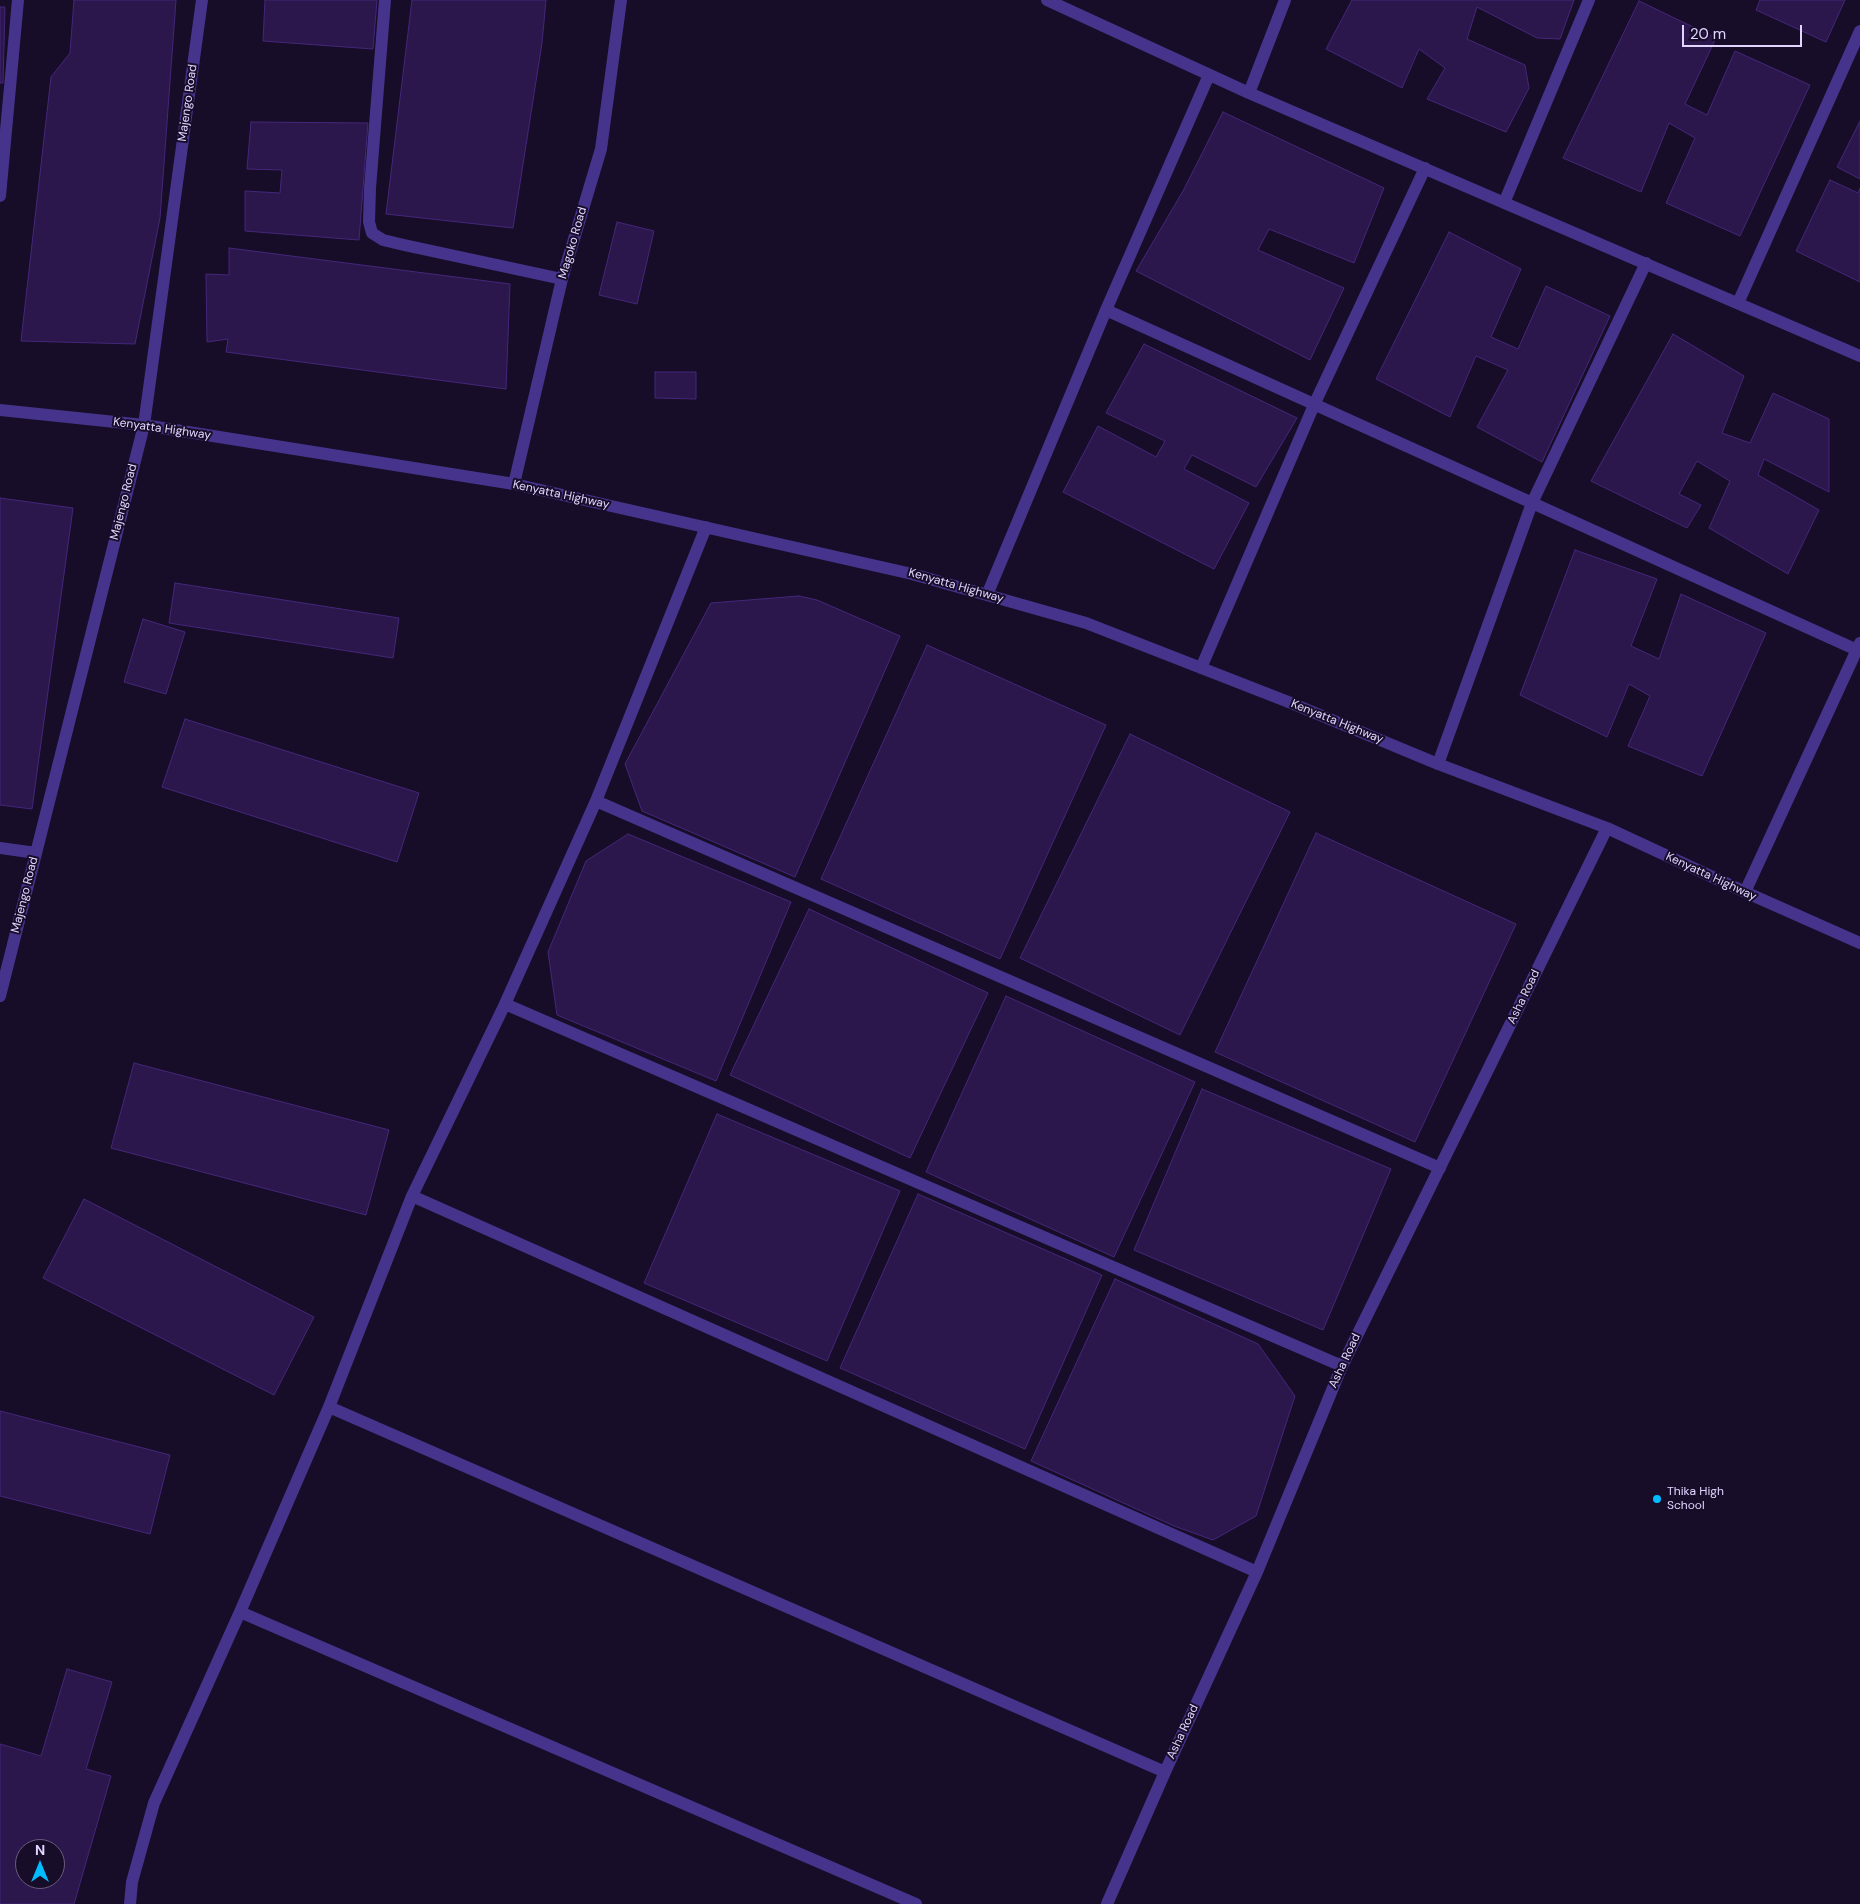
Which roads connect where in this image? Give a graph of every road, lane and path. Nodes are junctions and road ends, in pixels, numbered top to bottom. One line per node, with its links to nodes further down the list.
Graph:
1 (18, 0): 12 (street)
2 (202, 0): 21 (street, Majengo Road)
3 (385, 0): 15 (street)
4 (621, 0): 15 (street, Magoko Road)
5 (1047, 0): 9 (street)
6 (1285, 0): 10 (street)
7 (1589, 0): 13 (street)
8 (1860, 32): 16 (street)
9 (1209, 74): 10 (street); 17 (street)
10 (1249, 93): 11 (street)
11 (1425, 168): 13 (street); 19 (street)
12 (0, 196)
13 (1504, 203): 14 (street)
14 (1646, 263): 16 (street); 23 (street)
15 (562, 279): 22 (street, Magoko Road)
16 (1738, 303): 18 (street)
17 (1106, 310): 19 (street); 25 (street)
18 (1860, 356)
19 (1314, 405): 23 (street); 27 (street)
20 (0, 410): 21 (street, Kenyatta Highway)
21 (144, 425): 22 (street, Kenyatta Highway); 32 (street, Majengo Road)
22 (514, 484): 24 (street, Kenyatta Highway)
23 (1532, 503): 26 (street); 28 (street)
24 (706, 527): 25 (street, Kenyatta Highway); 29 (street)
25 (987, 595): 27 (street, Kenyatta Highway)
26 (1858, 646): 33 (street)
27 (1201, 668): 28 (street, Kenyatta Highway)
28 (1438, 764): 30 (street, Kenyatta Highway)
29 (596, 802): 36 (street); 37 (street)
30 (1606, 828): 33 (street, Kenyatta Highway); 37 (street, Asha Road)
31 (0, 848): 32 (street)
32 (36, 853): 35 (street, Majengo Road)
33 (1745, 892): 34 (street, Kenyatta Highway)
34 (1860, 943)
35 (0, 996)
36 (505, 1004): 38 (street); 39 (street)
37 (1440, 1168): 39 (street, Asha Road)
38 (412, 1196): 40 (street); 41 (street)
39 (1342, 1366): 41 (street, Asha Road)
40 (329, 1408): 42 (street); 43 (street)
41 (1257, 1572): 43 (street, Asha Road)
42 (240, 1612): 44 (street); 45 (street)
43 (1165, 1772): 46 (street, Asha Road)
44 (130, 1904)
45 (916, 1904)
46 (1107, 1904)

